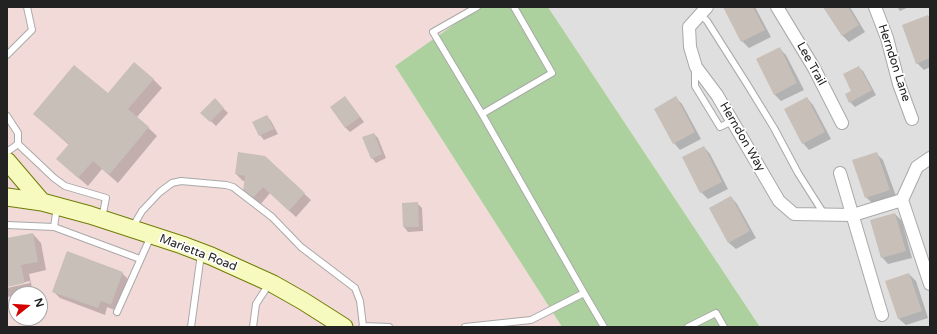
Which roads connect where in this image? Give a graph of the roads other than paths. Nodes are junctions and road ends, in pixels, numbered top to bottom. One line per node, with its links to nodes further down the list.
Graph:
1 (26, 7): 7 (lane)
2 (476, 7): 8 (lane)
3 (514, 7): 8 (lane)
4 (777, 7): 11 (street, Lee Trail)
5 (875, 7): 10 (street, Herndon Lane)
6 (703, 10): 20 (lane); 20 (street, Herndon Way)
7 (7, 56)
8 (482, 114): 31 (lane)
9 (7, 116): 12 (lane)
10 (912, 119)
11 (842, 123)
12 (18, 144): 13 (lane); 22 (lane)
13 (7, 152)
14 (930, 158): 18 (street)
15 (7, 161): 19 (street)
16 (840, 173): 21 (street)
17 (7, 197): 19 (street, Marietta Road)
18 (902, 200): 21 (street); 30 (street)
19 (50, 204): 22 (street, Marietta Road); 24 (lane)
20 (824, 214): 21 (street, Herndon Way)
21 (853, 215): 33 (street)
22 (102, 219): 25 (street, Marietta Road)
23 (7, 225): 24 (lane)
24 (54, 227): 28 (lane)
25 (132, 229): 26 (street, Marietta Road); 34 (lane)
26 (151, 235): 27 (street, Marietta Road); 28 (lane)
27 (201, 252): 29 (street, Marietta Road); 35 (lane)
28 (140, 259): 32 (lane)
29 (270, 282): 36 (lane); 37 (street, Marietta Road)
30 (930, 284)
31 (584, 293): 39 (lane); 40 (lane)
32 (117, 312)
33 (882, 315)
34 (363, 326): 38 (lane)
35 (191, 327)
36 (254, 327)
37 (344, 327)
38 (389, 327)
39 (465, 327)
40 (604, 327)
41 (688, 327): 42 (lane)
42 (724, 327)

